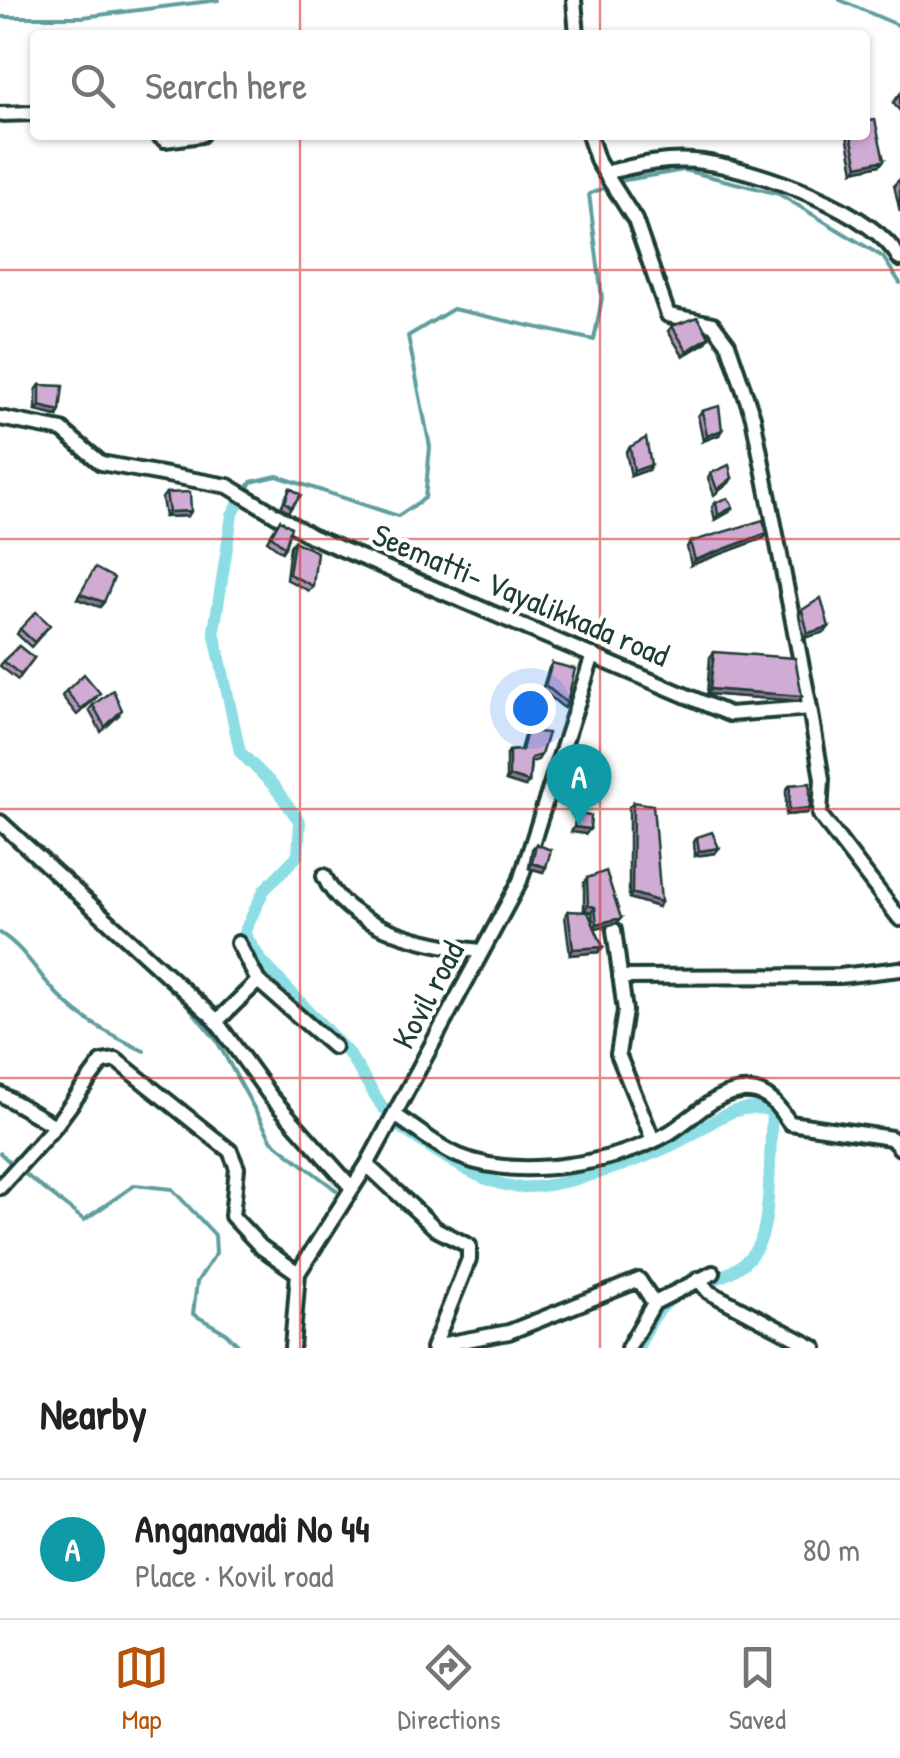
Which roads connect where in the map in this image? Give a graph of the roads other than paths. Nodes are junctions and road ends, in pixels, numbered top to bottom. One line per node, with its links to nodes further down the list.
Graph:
1 (574, 0): 2 (street)
2 (577, 30)
3 (30, 113): 4 (street)
4 (0, 114)
5 (591, 140): 6 (street)
6 (604, 172): 7 (street); 10 (street)
7 (900, 258)
8 (0, 418): 9 (street, Seematti- Vayalikkada road)
9 (594, 654): 10 (street, Seematti- Vayalikkada road); 16 (street, Kovil road)
10 (810, 708): 13 (street)
11 (0, 822): 20 (street)
12 (324, 876): 16 (street)
13 (900, 919)
14 (614, 930): 18 (street)
15 (238, 943): 19 (street)
16 (482, 951): 23 (street, Kovil road)
17 (900, 969): 18 (street)
18 (620, 977): 25 (street)
19 (258, 981): 20 (street); 21 (street)
20 (216, 1022): 29 (street)
21 (334, 1046)
22 (0, 1094): 24 (street)
23 (394, 1114): 25 (street); 27 (street, Kovil road)
24 (55, 1126): 28 (street); 31 (street)
25 (652, 1140): 26 (street)
26 (900, 1148)
27 (367, 1165): 29 (street, Kovil road); 34 (street)
28 (0, 1187)
29 (352, 1188): 31 (street, Kovil road)
30 (714, 1273): 32 (street)
31 (298, 1274): 35 (street, Kovil road)
32 (698, 1279): 33 (street); 37 (street)
33 (654, 1303): 34 (street); 36 (street)
34 (434, 1347)
35 (292, 1348)
36 (628, 1348)
37 (816, 1348)

